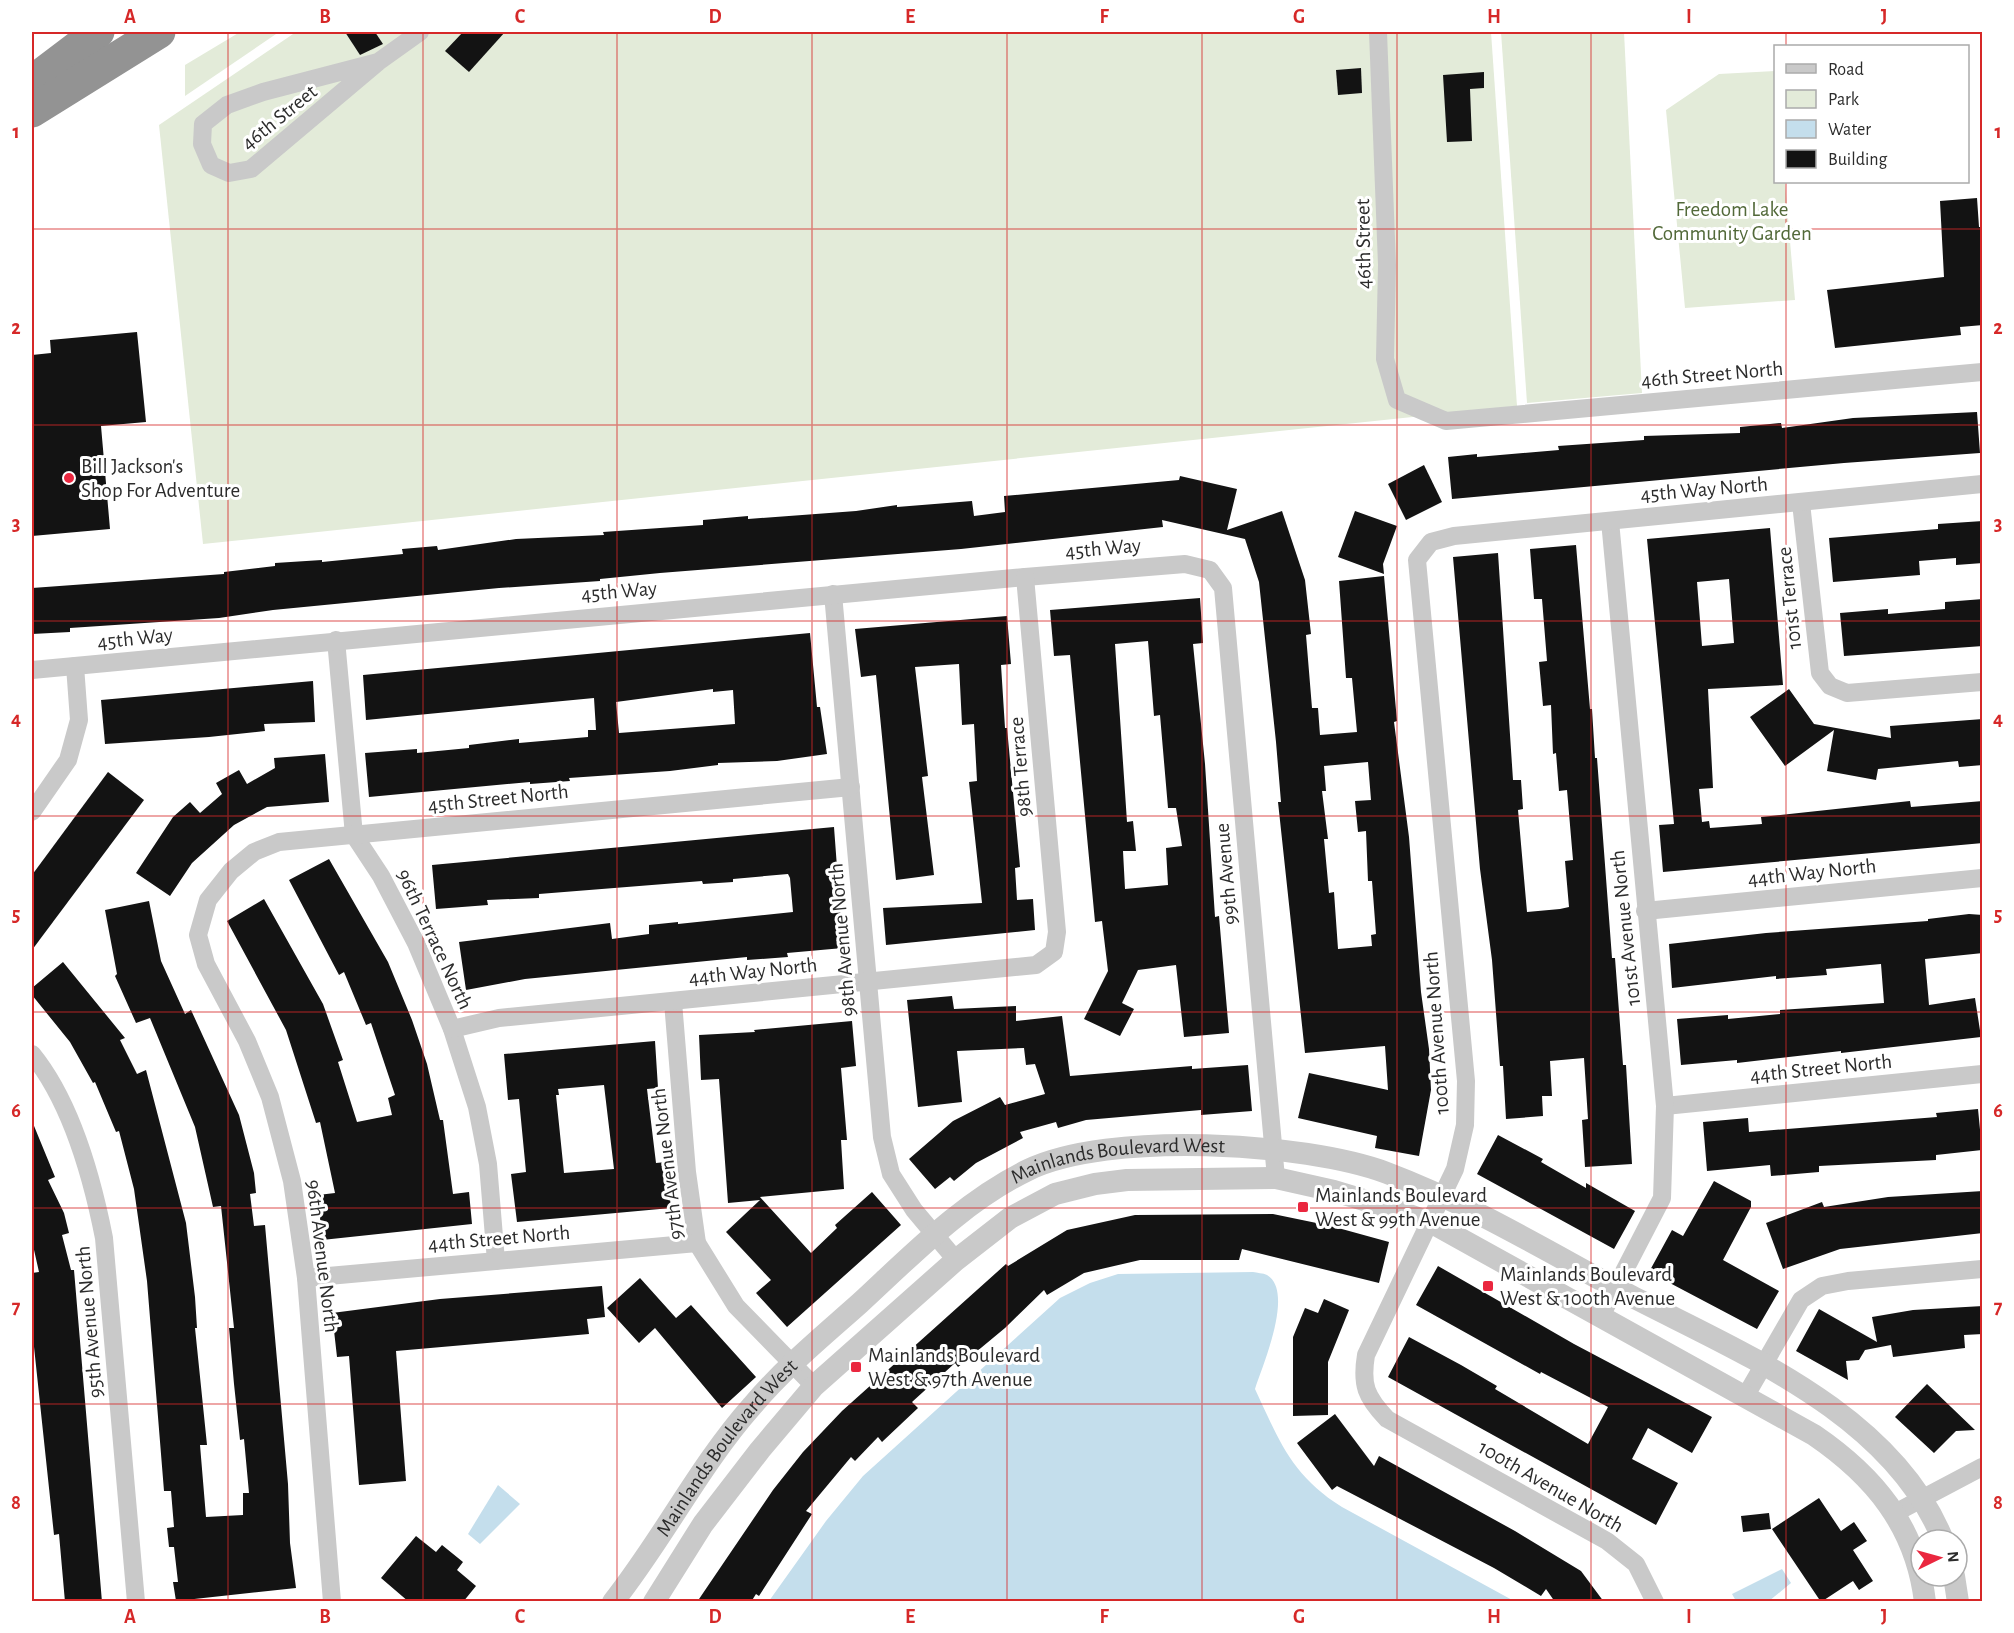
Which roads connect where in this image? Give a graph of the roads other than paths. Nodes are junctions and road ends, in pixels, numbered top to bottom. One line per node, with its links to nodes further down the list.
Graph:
1 (98, 32): 6 (highway)
2 (159, 32): 7 (highway)
3 (420, 32): 5 (street, 46th Street)
4 (1378, 32): 9 (street, 46th Street)
5 (378, 62): 5 (street, 46th Street)
6 (32, 82)
7 (32, 111)
8 (1983, 372): 9 (street, 46th Street North)
9 (1446, 421)
10 (1983, 484): 11 (street, 45th Way North)
11 (1801, 503): 12 (street, 45th Way North); 20 (street, 101st Terrace)
12 (1610, 521): 13 (street, 45th Way North); 25 (street, 101st Avenue North)
13 (1431, 542): 36 (street, 100th Avenue North)
14 (1210, 570): 15 (street, 45th Way); 34 (street, 99th Avenue)
15 (1025, 577): 16 (street, 45th Way); 27 (street, 98th Terrace)
16 (833, 594): 17 (street, 45th Way); 21 (street, 98th Avenue North)
17 (336, 640): 18 (street, 45th Way); 23 (street, 96th Terrace North)
18 (75, 666): 19 (street, 45th Way); 22 (street)
19 (32, 670)
20 (1983, 682)
21 (851, 787): 23 (street, 45th Street North); 28 (street, 98th Avenue North)
22 (32, 812)
23 (354, 835): 26 (street, 45th Street North); 30 (street, 96th Terrace North)
24 (1983, 878): 25 (street, 44th Way North)
25 (1646, 911): 33 (street, 101st Avenue North)
26 (198, 934): 43 (street, 96th Avenue North)
27 (1054, 952): 28 (street, 44th Way North)
28 (869, 982): 29 (street, 44th Way North); 38 (street, 98th Avenue North)
29 (673, 1002): 30 (street, 44th Way North); 39 (street, 97th Avenue North)
30 (452, 1029): 41 (street, 96th Terrace North)
31 (32, 1054): 54 (street, 95th Avenue North)
32 (1983, 1074): 33 (street, 44th Street North)
33 (1665, 1106): 44 (street, 101st Avenue North)
34 (1274, 1149): 35 (street, 99th Avenue); 36 (street, Mainlands Boulevard West); 38 (street, Mainlands Boulevard West)
35 (1276, 1178): 37 (street, Mainlands Boulevard West); 40 (street, Mainlands Boulevard West)
36 (1441, 1194): 37 (street, 100th Avenue North); 44 (street, Mainlands Boulevard West)
37 (1432, 1223): 45 (street, Mainlands Boulevard West); 58 (street, 100th Avenue North)
38 (935, 1234): 40 (street, 98th Avenue North); 46 (street, Mainlands Boulevard West)
39 (697, 1243): 41 (street, 44th Street North); 46 (street, 97th Avenue North)
40 (956, 1260): 48 (street, Mainlands Boulevard West)
41 (496, 1261): 43 (street, 44th Street North)
42 (1983, 1269): 47 (street)
43 (306, 1278): 55 (street, 96th Avenue North)
44 (1616, 1288): 45 (street, 101st Avenue North); 47 (street, Mainlands Boulevard West)
45 (1601, 1316): 49 (street, Mainlands Boulevard West)
46 (793, 1364): 48 (street, 97th Avenue North); 56 (street, Mainlands Boulevard West)
47 (1763, 1365): 49 (street); 51 (street, Mainlands Boulevard West)
48 (814, 1386): 57 (street, Mainlands Boulevard West)
49 (1745, 1396): 52 (street, Mainlands Boulevard West)
50 (1983, 1467): 51 (street)
51 (1922, 1498): 52 (street); 53 (street, Mainlands Boulevard West)
52 (1895, 1513): 59 (street, Mainlands Boulevard West)
53 (1937, 1528)
54 (136, 1602)
55 (332, 1602)
56 (613, 1602)
57 (654, 1602)
58 (1655, 1602)
59 (1925, 1602)

